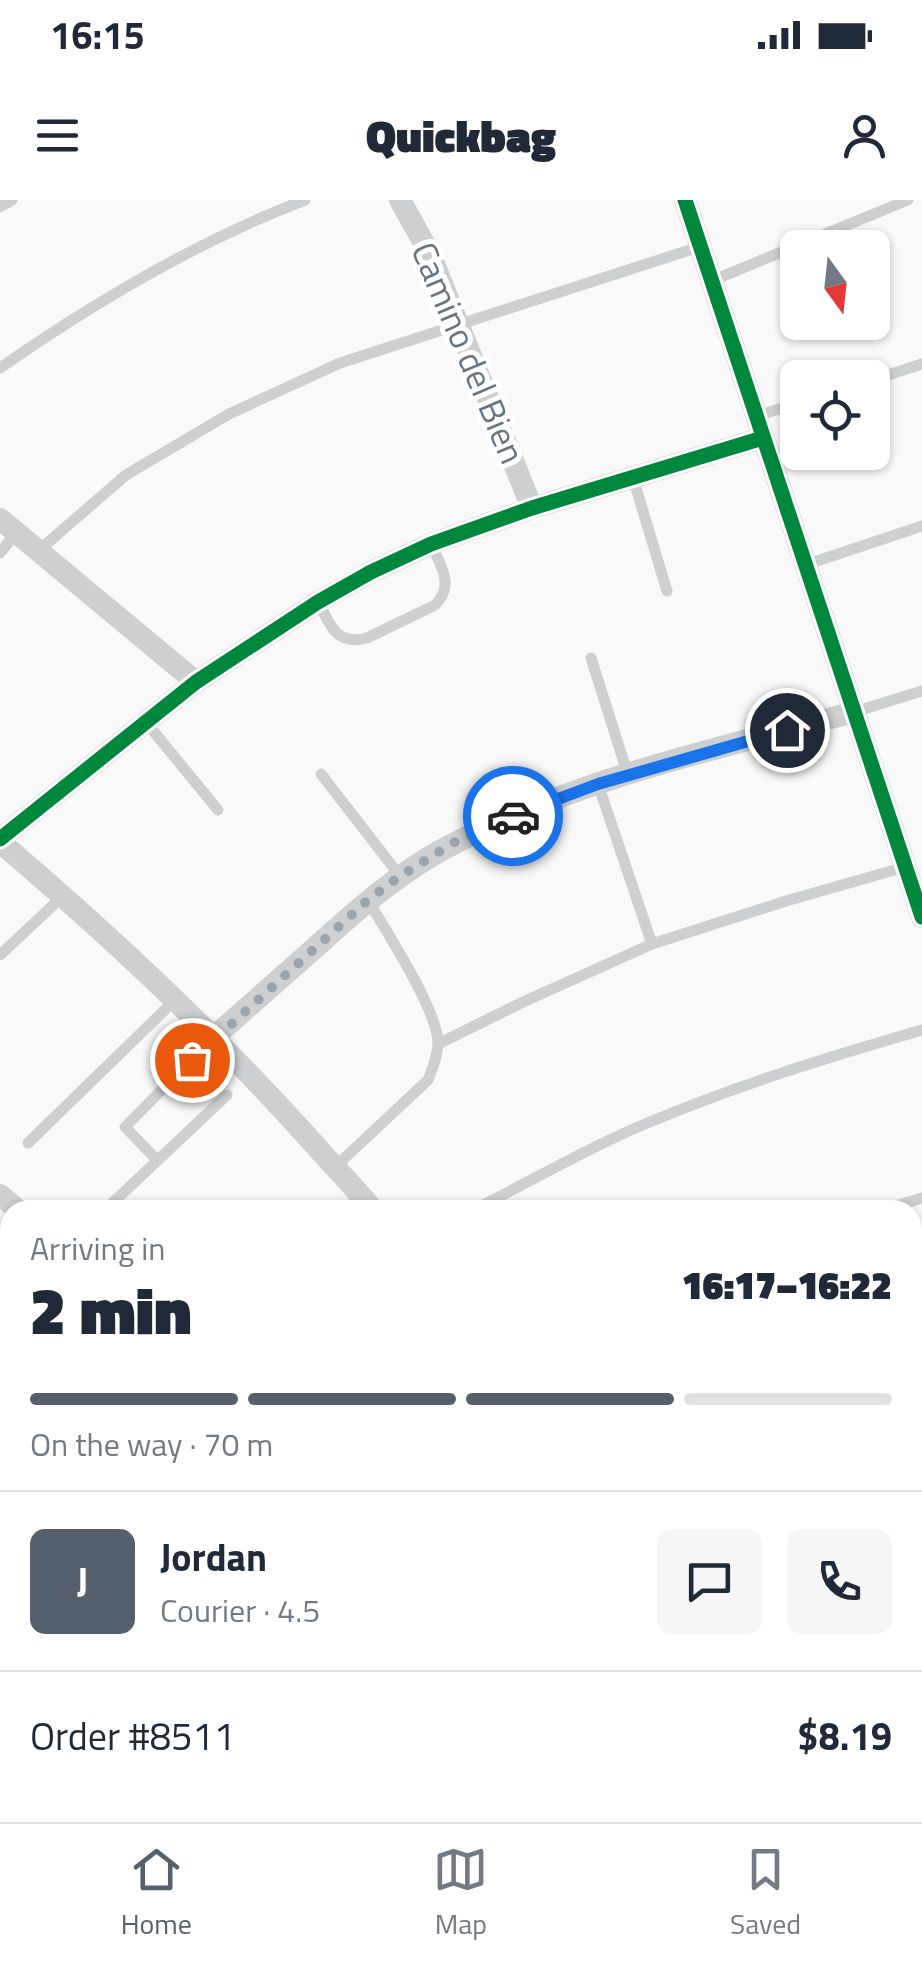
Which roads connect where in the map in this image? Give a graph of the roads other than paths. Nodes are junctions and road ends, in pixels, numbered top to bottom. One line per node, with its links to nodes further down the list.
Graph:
1 (12, 200): 6 (lane)
2 (305, 200): 11 (lane)
3 (400, 200): 9 (street, Camino del Bien)
4 (685, 200): 7 (street)
5 (908, 200): 8 (lane)
6 (0, 208)
7 (700, 247): 8 (street); 9 (lane)
8 (711, 281): 14 (street)
9 (459, 323): 16 (street, Camino del Bien); 20 (lane)
10 (922, 364): 12 (lane)
11 (0, 368)
12 (890, 374)
13 (780, 415): 14 (lane)
14 (759, 428): 15 (street); 22 (street)
15 (632, 478): 16 (street); 23 (lane)
16 (532, 508): 19 (street)
17 (8, 526): 20 (street); 21 (lane)
18 (922, 526): 22 (lane)
19 (431, 544): 24 (street); 24 (lane)
20 (37, 552): 26 (street)
21 (0, 553)
22 (805, 564): 28 (street)
23 (667, 590)
24 (318, 602): 26 (street)
25 (591, 658): 31 (lane)
26 (196, 682): 29 (street)
27 (922, 691): 28 (lane)
28 (854, 712): 31 (street); 35 (street)
29 (145, 722): 33 (lane); 34 (street)
30 (321, 774): 36 (lane)
31 (628, 774): 32 (street)
32 (598, 784): 36 (street); 40 (lane)
33 (218, 810)
34 (0, 841): 37 (street)
35 (905, 866): 39 (street); 40 (lane)
36 (400, 876): 38 (street)
37 (63, 896): 41 (lane); 42 (street)
38 (368, 900): 44 (street); 45 (lane)
39 (922, 917)
40 (652, 944): 45 (lane)
41 (0, 955)
42 (175, 1000): 44 (street); 47 (lane)
43 (922, 1030): 52 (lane)
44 (214, 1037): 48 (lane); 49 (street)
45 (438, 1044): 49 (lane)
46 (227, 1094): 48 (lane)
47 (28, 1143)
48 (158, 1160): 50 (lane)
49 (335, 1168): 51 (street)
50 (116, 1200)
51 (357, 1200)
52 (494, 1200)
53 (0, 1311): 54 (street)
54 (0, 1372)
55 (566, 1822): 56 (lane)
56 (578, 1822)

